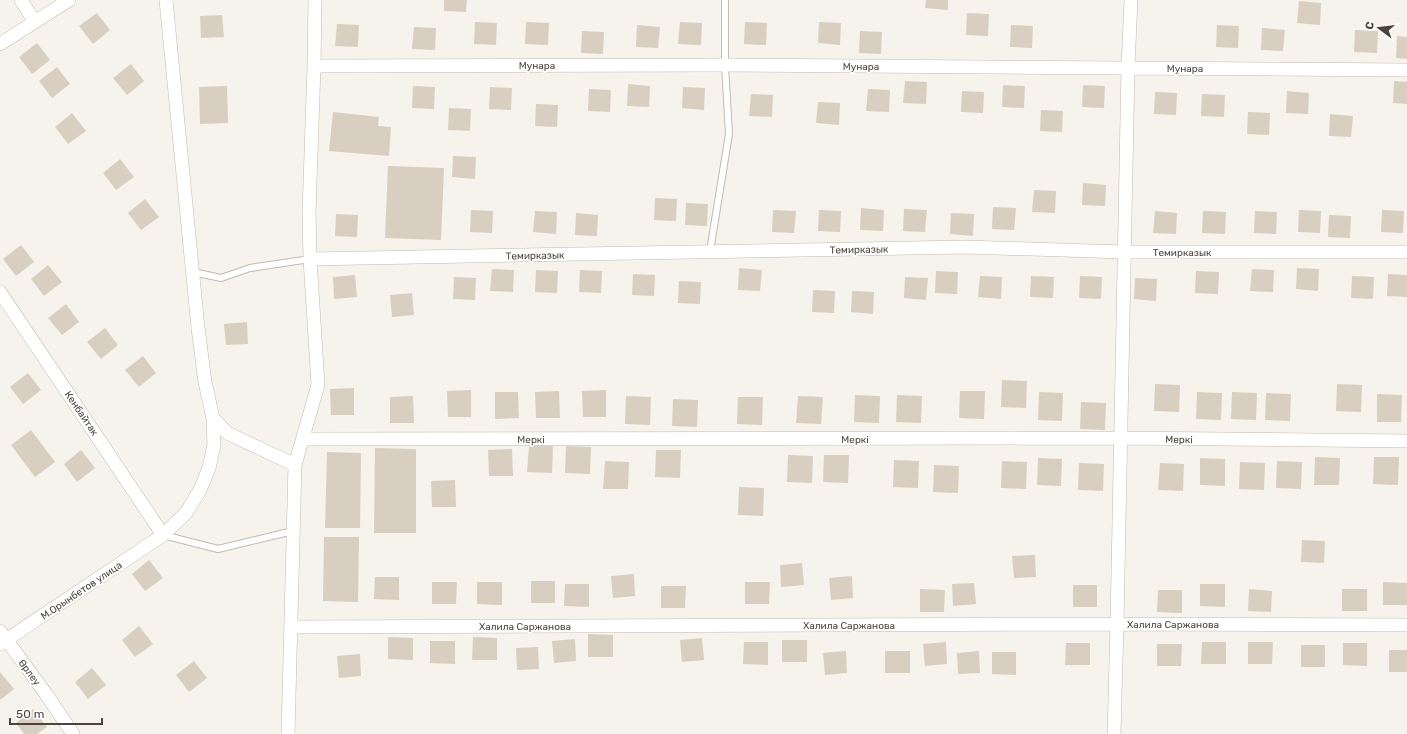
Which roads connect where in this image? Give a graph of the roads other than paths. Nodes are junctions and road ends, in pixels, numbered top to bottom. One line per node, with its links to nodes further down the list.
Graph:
1 (21, 0): 7 (street)
2 (69, 0): 7 (street)
3 (166, 0): 17 (street, М.Орынбетов улица)
4 (315, 0): 10 (street)
5 (725, 0): 9 (lane)
6 (1131, 0): 11 (street)
7 (34, 21): 8 (street)
8 (0, 44)
9 (725, 65): 10 (street, Мунара); 11 (street, Мунара); 13 (lane)
10 (314, 66): 16 (street)
11 (1128, 67): 12 (street, Мунара); 14 (street)
12 (1407, 70)
13 (710, 252): 14 (street, Темирказык); 16 (street, Темирказык)
14 (1124, 252): 15 (street, Темирказык); 20 (street)
15 (1407, 252)
16 (310, 259): 17 (lane); 21 (street)
17 (193, 272): 19 (street, М.Орынбетов улица)
18 (0, 292): 25 (street, Кенбайтак)
19 (213, 418): 23 (street); 25 (street, М.Орынбетов улица)
20 (1120, 438): 21 (street, Меркі); 22 (street, Меркі); 26 (street)
21 (303, 439): 23 (street)
22 (1407, 441)
23 (295, 465): 24 (street)
24 (293, 531): 25 (lane); 28 (street)
25 (163, 535): 29 (street, М.Орынбетов улица)
26 (1117, 624): 27 (street, Халила Саржанова); 28 (street, Халила Саржанова); 32 (street)
27 (1407, 625)
28 (291, 627): 31 (street)
29 (2, 639): 30 (street, Өрлеу)
30 (73, 734)
31 (288, 734)
32 (1114, 734)

